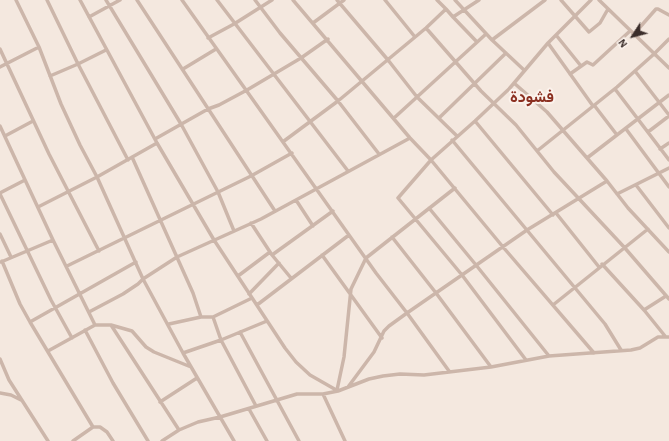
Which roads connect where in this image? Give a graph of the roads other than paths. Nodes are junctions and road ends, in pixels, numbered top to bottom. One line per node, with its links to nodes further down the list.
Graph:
1 (16, 0): 48 (street)
2 (47, 0): 58 (street)
3 (80, 0): 30 (street)
4 (106, 0): 23 (street)
5 (120, 0): 23 (street)
6 (137, 0): 62 (street)
7 (182, 0): 40 (street)
8 (217, 0): 33 (street)
9 (255, 0): 24 (street)
10 (272, 0): 24 (street)
11 (293, 0): 32 (street)
12 (344, 0): 21 (street)
13 (393, 0): 22 (street)
14 (437, 0): 25 (street)
15 (454, 0): 26 (street)
16 (479, 0): 26 (street)
17 (545, 0): 43 (street)
18 (561, 0): 29 (street)
19 (590, 0): 29 (street)
20 (598, 0): 27 (street)
21 (338, 2): 32 (street); 55 (street)
22 (387, 2): 39 (street)
23 (110, 6): 30 (street); 87 (street)
24 (261, 8): 33 (street); 54 (street)
25 (446, 9): 31 (street); 34 (street)
26 (464, 10): 31 (street); 36 (street)
27 (608, 10): 29 (street); 35 (street)
28 (669, 15): 38 (street)
29 (575, 16): 37 (street)
30 (89, 17): 51 (street)
31 (453, 17): 44 (street)
32 (313, 23): 42 (street)
33 (234, 24): 40 (street); 65 (street)
34 (426, 28): 39 (street); 56 (street)
35 (630, 31): 38 (street); 59 (street)
36 (486, 34): 43 (street); 44 (street)
37 (556, 35): 45 (street); 59 (street)
38 (634, 35): 53 (street)
39 (415, 37): 55 (street)
40 (208, 38): 50 (street)
41 (669, 39): 46 (street)
42 (328, 40): 54 (street); 68 (street)
43 (492, 40): 52 (street)
44 (477, 42): 56 (street)
45 (548, 43): 63 (street); 66 (street)
46 (665, 43): 47 (street); 53 (street)
47 (669, 46)
48 (39, 47): 57 (street); 67 (street)
49 (0, 49): 57 (street)
50 (216, 49): 62 (street); 72 (street)
51 (106, 50): 58 (street); 97 (street)
52 (506, 53): 63 (street); 70 (street)
53 (654, 54): 61 (street); 64 (street)
54 (301, 58): 65 (street); 75 (street)
55 (388, 60): 68 (street); 74 (street)
56 (456, 62): 70 (street); 74 (street)
57 (7, 64): 60 (street); 84 (street)
58 (78, 64): 67 (street); 106 (street)
59 (581, 66): 66 (street)
60 (0, 67)
61 (669, 68)
62 (183, 69): 79 (street)
63 (524, 70): 69 (street)
64 (635, 71): 71 (street); 76 (street)
65 (273, 74): 72 (street); 86 (street)
66 (570, 74): 78 (street)
67 (50, 76): 113 (street)
68 (362, 82): 75 (street); 81 (street)
69 (514, 83): 77 (street); 90 (street)
70 (474, 84): 77 (street); 82 (street)
71 (614, 89): 78 (street); 83 (street)
72 (247, 90): 79 (street); 98 (street)
73 (669, 95): 76 (street)
74 (417, 97): 81 (street); 82 (street)
75 (338, 101): 86 (street); 103 (street)
76 (660, 103): 80 (street); 83 (street)
77 (494, 104): 85 (street); 101 (street)
78 (594, 106): 90 (street); 92 (street)
79 (208, 109): 87 (street); 112 (street)
80 (669, 115): 91 (street)
81 (394, 118): 95 (street)
82 (439, 118): 94 (street)
83 (638, 120): 89 (street); 91 (street)
84 (33, 121): 93 (street); 120 (street)
85 (475, 121): 94 (street); 131 (street)
86 (311, 122): 98 (street); 110 (street)
87 (181, 124): 97 (street); 121 (street)
88 (0, 126): 93 (street)
89 (626, 129): 92 (street); 111 (street)
90 (563, 130): 101 (street); 105 (street)
91 (648, 132): 100 (street)
92 (617, 135): 105 (street)
93 (4, 136): 114 (street)
94 (457, 136): 96 (street)
95 (410, 138): 103 (street); 107 (street)
96 (452, 140): 107 (street); 138 (street)
97 (156, 141): 104 (street); 126 (street)
98 (284, 141): 102 (street)
99 (669, 143): 100 (street)
100 (660, 149): 108 (street)
101 (537, 151): 124 (street)
102 (292, 153): 112 (street); 118 (street)
103 (379, 154): 110 (street)
104 (132, 158): 106 (street); 133 (street)
105 (587, 158): 115 (street)
106 (128, 160): 113 (street)
107 (431, 160): 119 (street); 132 (street)
108 (669, 160)
109 (669, 168): 111 (street)
110 (348, 171): 118 (street)
111 (659, 173): 116 (street); 117 (street)
112 (251, 176): 121 (street); 129 (street)
113 (97, 177): 120 (street); 142 (street)
114 (25, 180): 122 (street); 127 (street)
115 (607, 181): 123 (street); 124 (street)
116 (636, 185): 123 (street); 136 (street)
117 (669, 187)
118 (317, 188): 125 (street); 130 (street)
119 (455, 188): 128 (street); 148 (street)
120 (67, 192): 127 (street); 151 (street)
121 (218, 192): 126 (street); 139 (street)
122 (0, 193): 150 (street)
123 (617, 194): 137 (street)
124 (579, 199): 131 (street); 149 (street)
125 (296, 200): 129 (street); 135 (street)
126 (193, 204): 133 (street); 145 (street)
127 (38, 207): 144 (street)
128 (430, 208): 132 (street); 162 (street)
129 (275, 211): 134 (street)
130 (333, 211): 135 (street); 141 (street)
131 (554, 214): 138 (street); 164 (street)
132 (416, 219): 143 (street); 165 (street)
133 (161, 220): 142 (street); 156 (street)
134 (250, 224): 139 (street); 153 (street)
135 (313, 226): 153 (street)
136 (669, 228)
137 (648, 229): 147 (street); 149 (street)
138 (527, 230): 148 (street); 169 (street)
139 (234, 231): 145 (street)
140 (0, 234): 155 (street)
141 (349, 234): 154 (street); 157 (street)
142 (126, 237): 151 (street); 159 (street)
143 (392, 238): 157 (street); 170 (street)
144 (53, 240): 150 (street); 163 (street)
145 (214, 240): 156 (street); 166 (street)
146 (669, 243): 147 (street)
147 (664, 246): 152 (street)
148 (503, 247): 162 (street); 177 (street)
149 (624, 247): 161 (street); 174 (street)
150 (27, 250): 155 (street); 178 (street)
151 (99, 251): 163 (street)
152 (669, 252)
153 (271, 253): 160 (street); 166 (street)
154 (322, 255): 167 (street); 173 (street)
155 (11, 257): 158 (street)
156 (177, 257): 168 (street); 182 (street)
157 (366, 258): 173 (street); 181 (street)
158 (1, 262): 185 (street)
159 (136, 262): 168 (street); 171 (street)
160 (279, 263): 167 (street); 172 (street)
161 (602, 264): 164 (street); 179 (street)
162 (476, 265): 165 (street); 199 (street)
163 (67, 266): 171 (street)
164 (598, 267): 169 (street)
165 (462, 275): 170 (street); 201 (street)
166 (238, 276): 172 (street)
167 (291, 278): 176 (street)
168 (143, 279): 180 (street); 186 (street)
169 (575, 288): 177 (street); 195 (street)
170 (436, 293): 181 (street); 203 (street)
171 (80, 294): 178 (street); 180 (street)
172 (249, 294): 175 (street)
173 (350, 294): 193 (street); 207 (street)
174 (668, 297): 179 (street)
175 (252, 298): 176 (street); 183 (street)
176 (257, 305): 184 (street)
177 (553, 305): 198 (street)
178 (56, 309): 185 (street); 192 (street)
179 (644, 310): 191 (street)
180 (88, 312): 187 (street)
181 (407, 313): 193 (street); 204 (street)
182 (201, 317): 183 (street); 186 (street)
183 (214, 317): 194 (street)
184 (267, 321): 190 (street); 207 (street)
185 (30, 322): 196 (street)
186 (168, 324): 197 (street)
187 (95, 325): 188 (street); 189 (street)
188 (111, 325): 202 (street); 212 (street)
189 (85, 330): 192 (street); 221 (street)
190 (240, 332): 194 (street); 211 (street)
191 (667, 336): 195 (street)
192 (72, 338): 196 (street)
193 (382, 338): 206 (street)
194 (221, 340): 197 (street); 213 (street)
195 (621, 350): 198 (street)
196 (48, 351): 216 (street)
197 (183, 353): 202 (street)
198 (594, 353): 199 (street)
199 (549, 356): 201 (street)
200 (0, 359): 210 (street)
201 (526, 360): 203 (street)
202 (191, 367): 205 (street)
203 (491, 367): 204 (street)
204 (449, 371): 206 (street)
205 (197, 378): 212 (street); 215 (street)
206 (348, 388): 207 (street)
207 (338, 391): 209 (street)
208 (0, 394): 210 (street)
209 (323, 394): 211 (street); 226 (street)
210 (22, 400): 219 (street)
211 (277, 400): 213 (street); 225 (street)
212 (160, 402): 217 (street)
213 (256, 406): 214 (street)
214 (249, 408): 215 (street); 224 (street)
215 (220, 417): 217 (street); 223 (street)
216 (93, 426): 218 (street); 220 (street)
217 (179, 430): 222 (street)
218 (75, 440)
219 (48, 441)
220 (113, 441)
221 (148, 441)
222 (162, 441)
223 (234, 441)
224 (267, 441)
225 (299, 441)
226 (345, 441)

